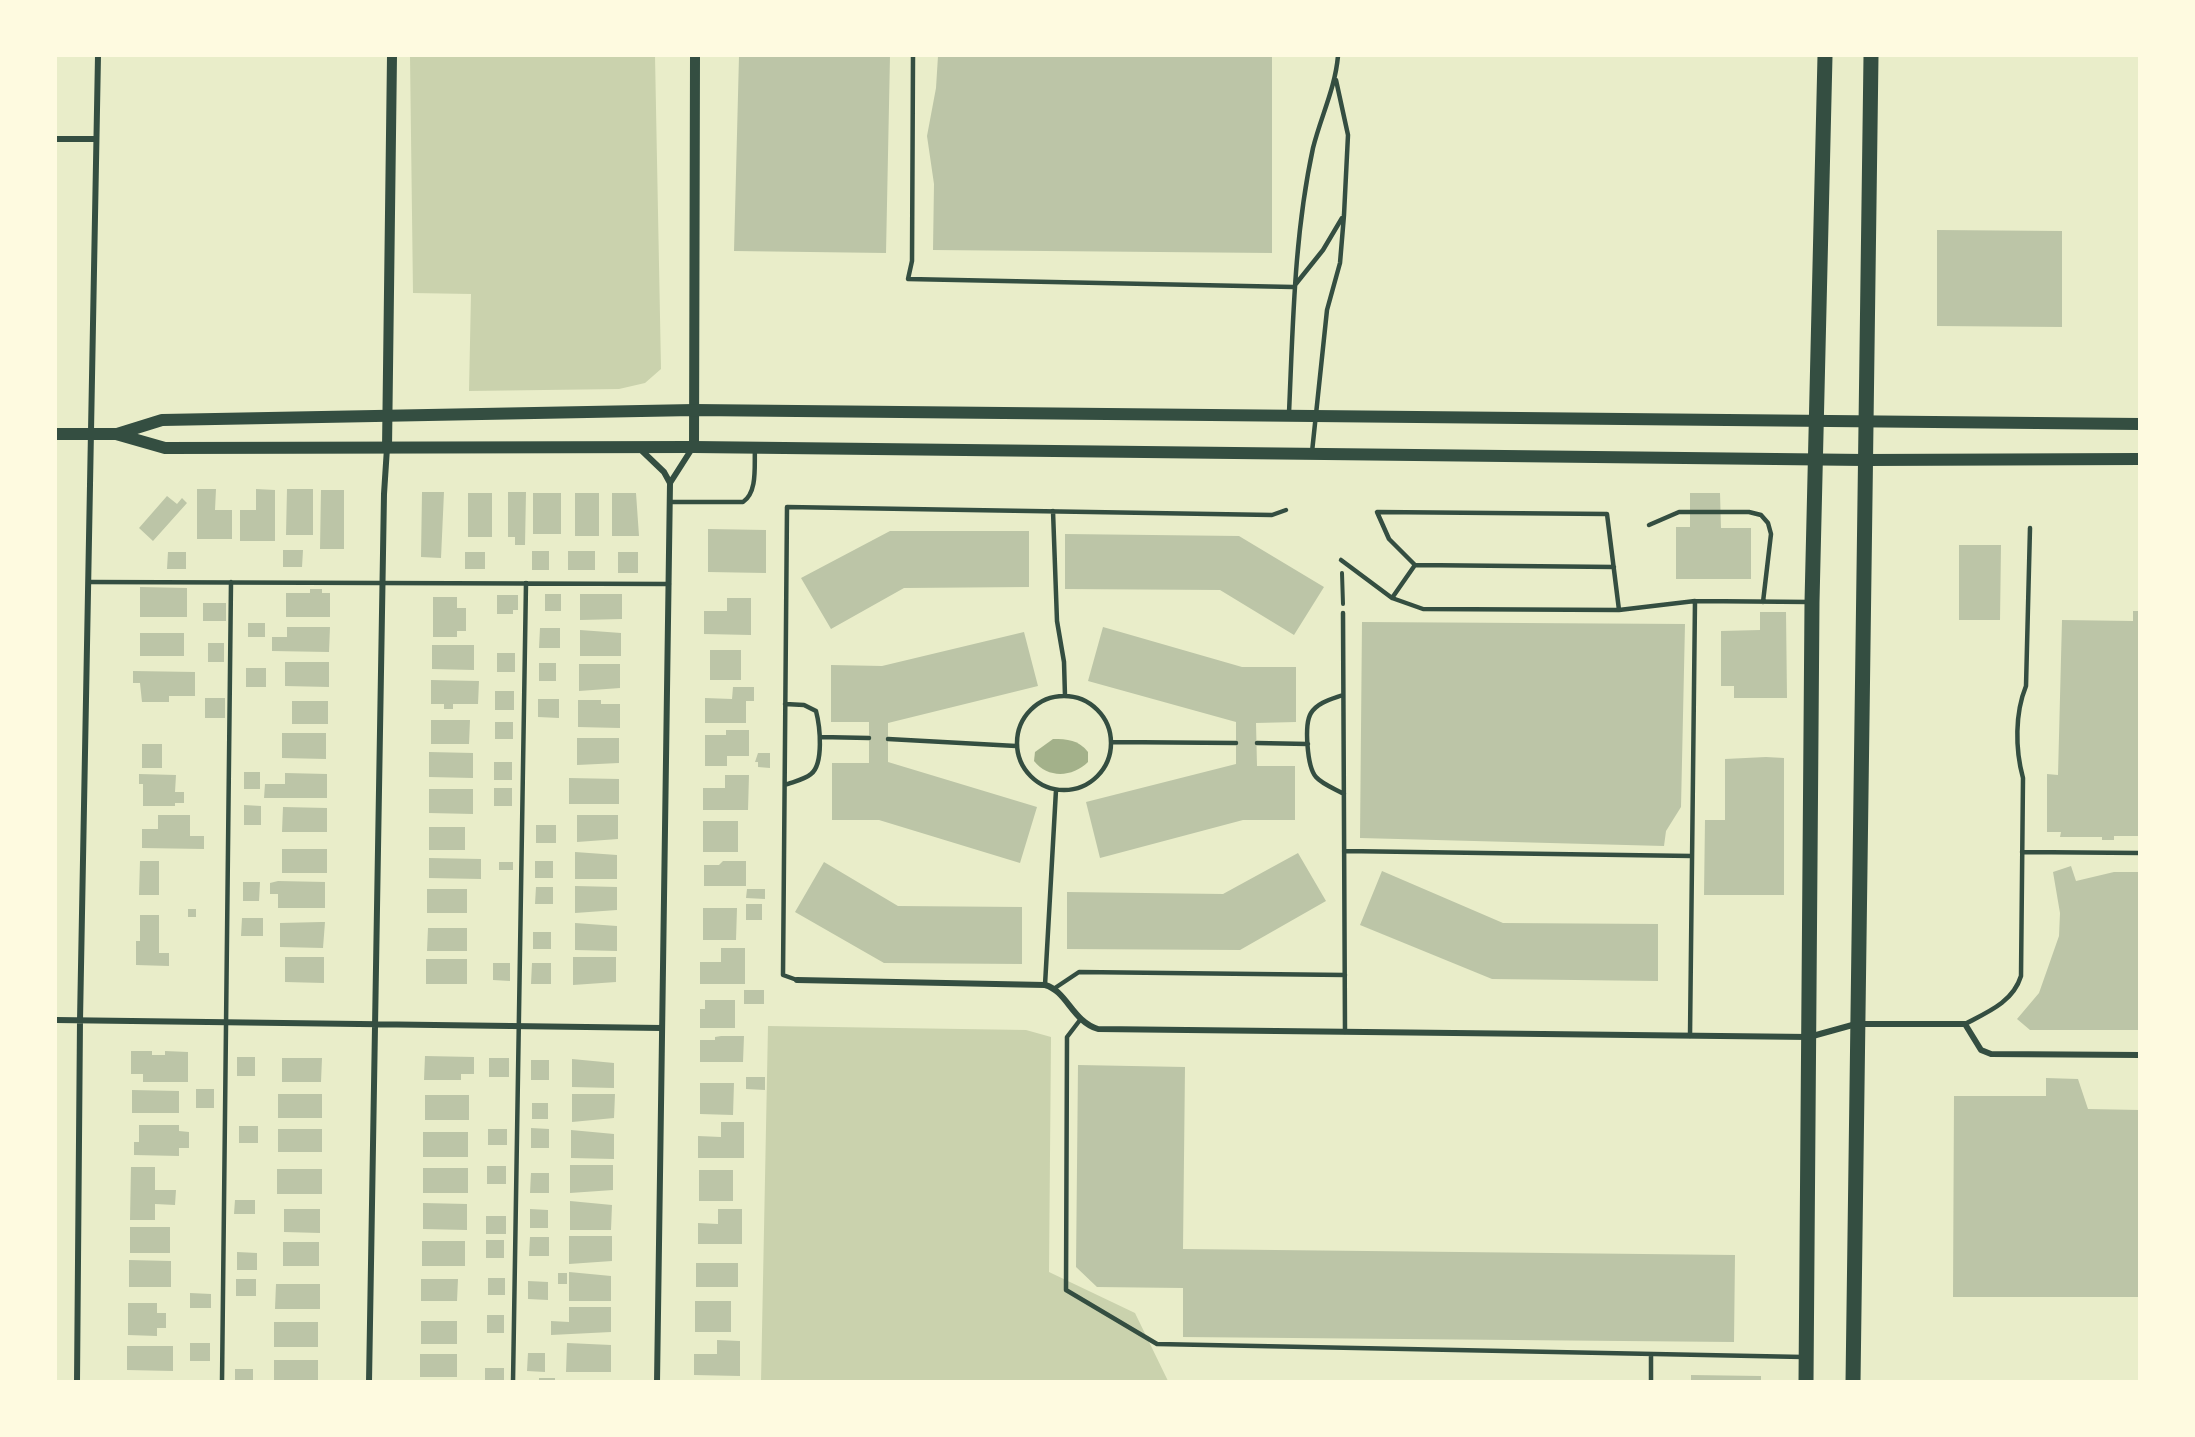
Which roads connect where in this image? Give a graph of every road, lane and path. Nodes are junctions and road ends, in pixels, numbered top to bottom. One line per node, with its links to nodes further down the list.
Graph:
1 (98, 56): 10 (street)
2 (392, 56): 14 (street)
3 (695, 56): 13 (street)
4 (913, 56): 12 (lane)
5 (1338, 56): 8 (lane)
6 (1825, 56): 17 (main road)
7 (1871, 56): 18 (main road)
8 (1336, 80): 11 (lane); 12 (lane)
9 (56, 139): 10 (street)
10 (96, 139): 21 (street)
11 (1344, 215): 12 (lane); 16 (lane)
12 (1293, 287): 15 (lane)
13 (694, 410): 14 (main road); 15 (main road); 24 (street)
14 (387, 417): 22 (main road); 25 (street)
15 (1289, 417): 16 (main road)
16 (1315, 418): 17 (main road); 27 (lane)
17 (1815, 423): 18 (main road); 28 (main road)
18 (1866, 423): 19 (main road); 30 (main road)
19 (2139, 424)
20 (56, 434): 21 (main road)
21 (92, 434): 22 (main road); 40 (street)
22 (116, 434): 25 (main road)
23 (638, 447): 24 (main road); 25 (main road); 31 (street)
24 (694, 447): 26 (main road); 31 (street)
25 (387, 448): 42 (street)
26 (755, 448): 27 (main road); 32 (lane)
27 (1312, 452): 28 (main road)
28 (1814, 459): 30 (main road); 48 (main road)
29 (2139, 459): 30 (main road)
30 (1865, 460): 78 (main road)
31 (670, 483): 32 (street)
32 (670, 502): 44 (street)
33 (1286, 510): 34 (lane)
34 (1053, 511): 52 (lane); 53 (lane)
35 (1649, 525): 47 (lane)
36 (2030, 528): 66 (lane)
37 (1341, 560): 45 (lane); 50 (path)
38 (1414, 565): 39 (lane); 39 (lane); 45 (lane)
39 (1614, 567): 49 (lane)
40 (89, 582): 41 (lane); 74 (street)
41 (231, 582): 42 (lane); 76 (lane)
42 (382, 582): 43 (lane); 77 (street)
43 (526, 583): 44 (lane); 80 (lane)
44 (669, 584): 81 (street)
45 (1392, 598): 49 (lane)
46 (1695, 601): 47 (lane); 49 (lane); 68 (lane)
47 (1762, 602): 48 (lane)
48 (1812, 602): 84 (main road)
49 (1619, 610)
50 (1343, 613): 51 (lane)
51 (1343, 695): 60 (lane); 64 (lane)
52 (1065, 696): 57 (lane); 61 (lane)
53 (785, 704): 54 (lane); 62 (lane)
54 (820, 737): 55 (lane); 62 (lane)
55 (869, 738)
56 (888, 739): 61 (lane)
57 (1111, 742): 58 (lane); 63 (lane)
58 (1236, 743)
59 (1257, 743): 60 (lane)
60 (1308, 744): 64 (lane)
61 (1016, 746): 63 (lane)
62 (785, 785): 70 (lane)
63 (1056, 790): 71 (lane)
64 (1344, 794): 65 (lane)
65 (1344, 851): 68 (lane); 69 (lane)
66 (2022, 852): 67 (lane); 79 (lane)
67 (2139, 853)
68 (1692, 856): 83 (lane)
69 (1345, 975): 72 (lane); 82 (lane)
70 (797, 980): 71 (street)
71 (1045, 985): 72 (street)
72 (1055, 988): 75 (street)
73 (56, 1020): 74 (street)
74 (80, 1020): 76 (street); 88 (street)
75 (1080, 1020): 82 (street); 86 (lane)
76 (228, 1022): 77 (street); 89 (lane)
77 (375, 1023): 80 (street); 90 (street)
78 (1856, 1024): 79 (street); 84 (street); 95 (main road)
79 (1965, 1024): 85 (street)
80 (519, 1025): 81 (street); 91 (lane)
81 (662, 1028): 92 (street)
82 (1345, 1032): 83 (street)
83 (1690, 1036): 84 (street)
84 (1809, 1037): 87 (main road)
85 (2139, 1055)
86 (1651, 1354): 87 (lane); 93 (lane)
87 (1806, 1357): 94 (main road)
88 (77, 1382)
89 (222, 1382)
90 (369, 1382)
91 (513, 1382)
92 (657, 1382)
93 (1651, 1382)
94 (1806, 1382)
95 (1853, 1382)

